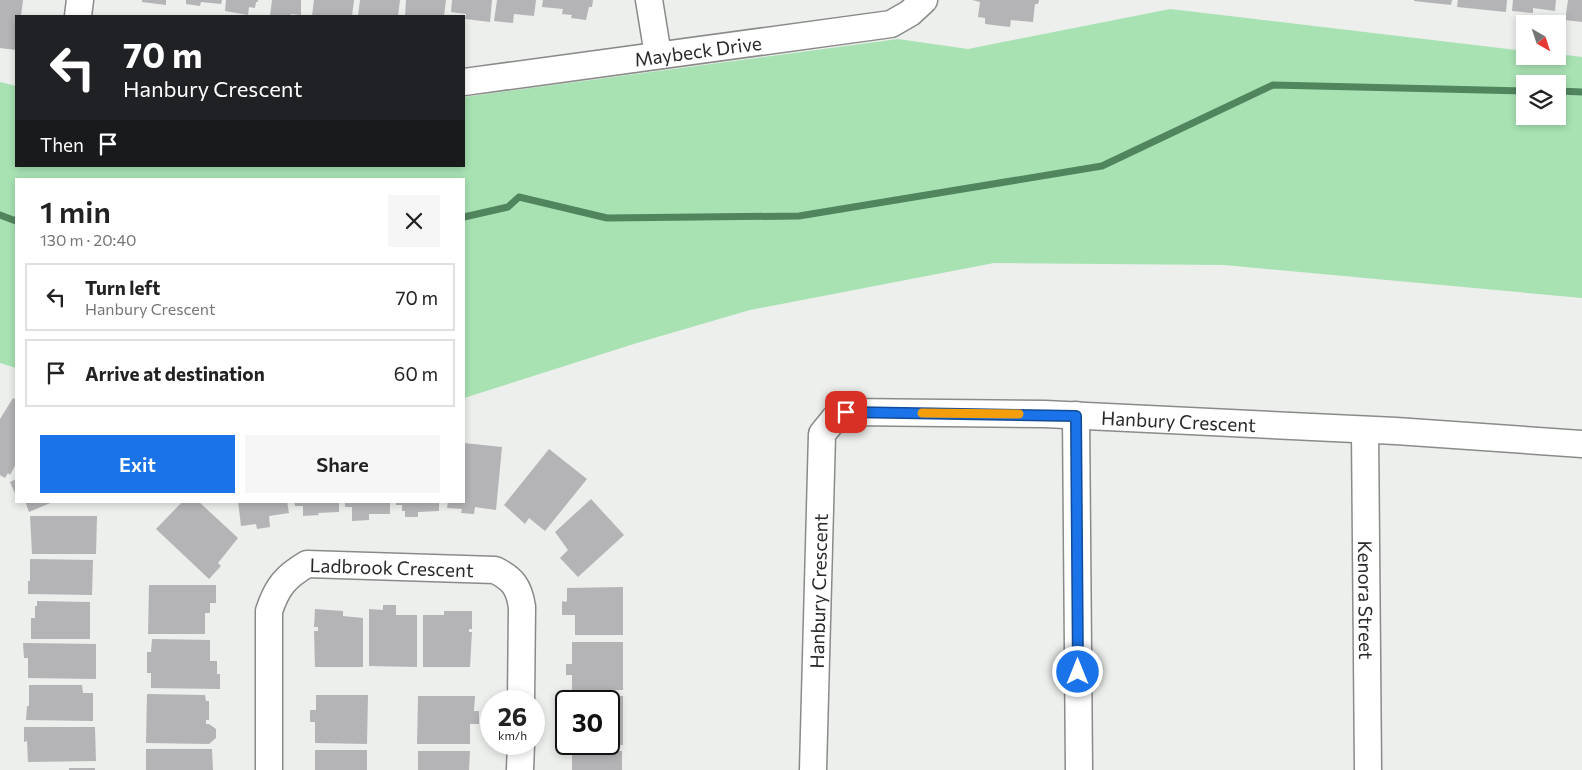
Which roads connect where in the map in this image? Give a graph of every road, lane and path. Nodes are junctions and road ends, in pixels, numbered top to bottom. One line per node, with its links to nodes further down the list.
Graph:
1 (80, 0): 4 (street)
2 (649, 0): 5 (street)
3 (924, 0): 5 (street, Maybeck Drive)
4 (78, 15)
5 (658, 56): 6 (street, Maybeck Drive)
6 (465, 82)
7 (1076, 416): 8 (street, Hanbury Crescent); 14 (street, Hanbury Crescent); 15 (street)
8 (1365, 430): 9 (street, Hanbury Crescent); 16 (street, Kenora Street)
9 (1582, 444)
10 (521, 690): 12 (street, Ladbrook Crescent)
11 (521, 755): 13 (street)
12 (269, 770)
13 (520, 770)
14 (813, 770)
15 (1078, 770)
16 (1368, 770)

